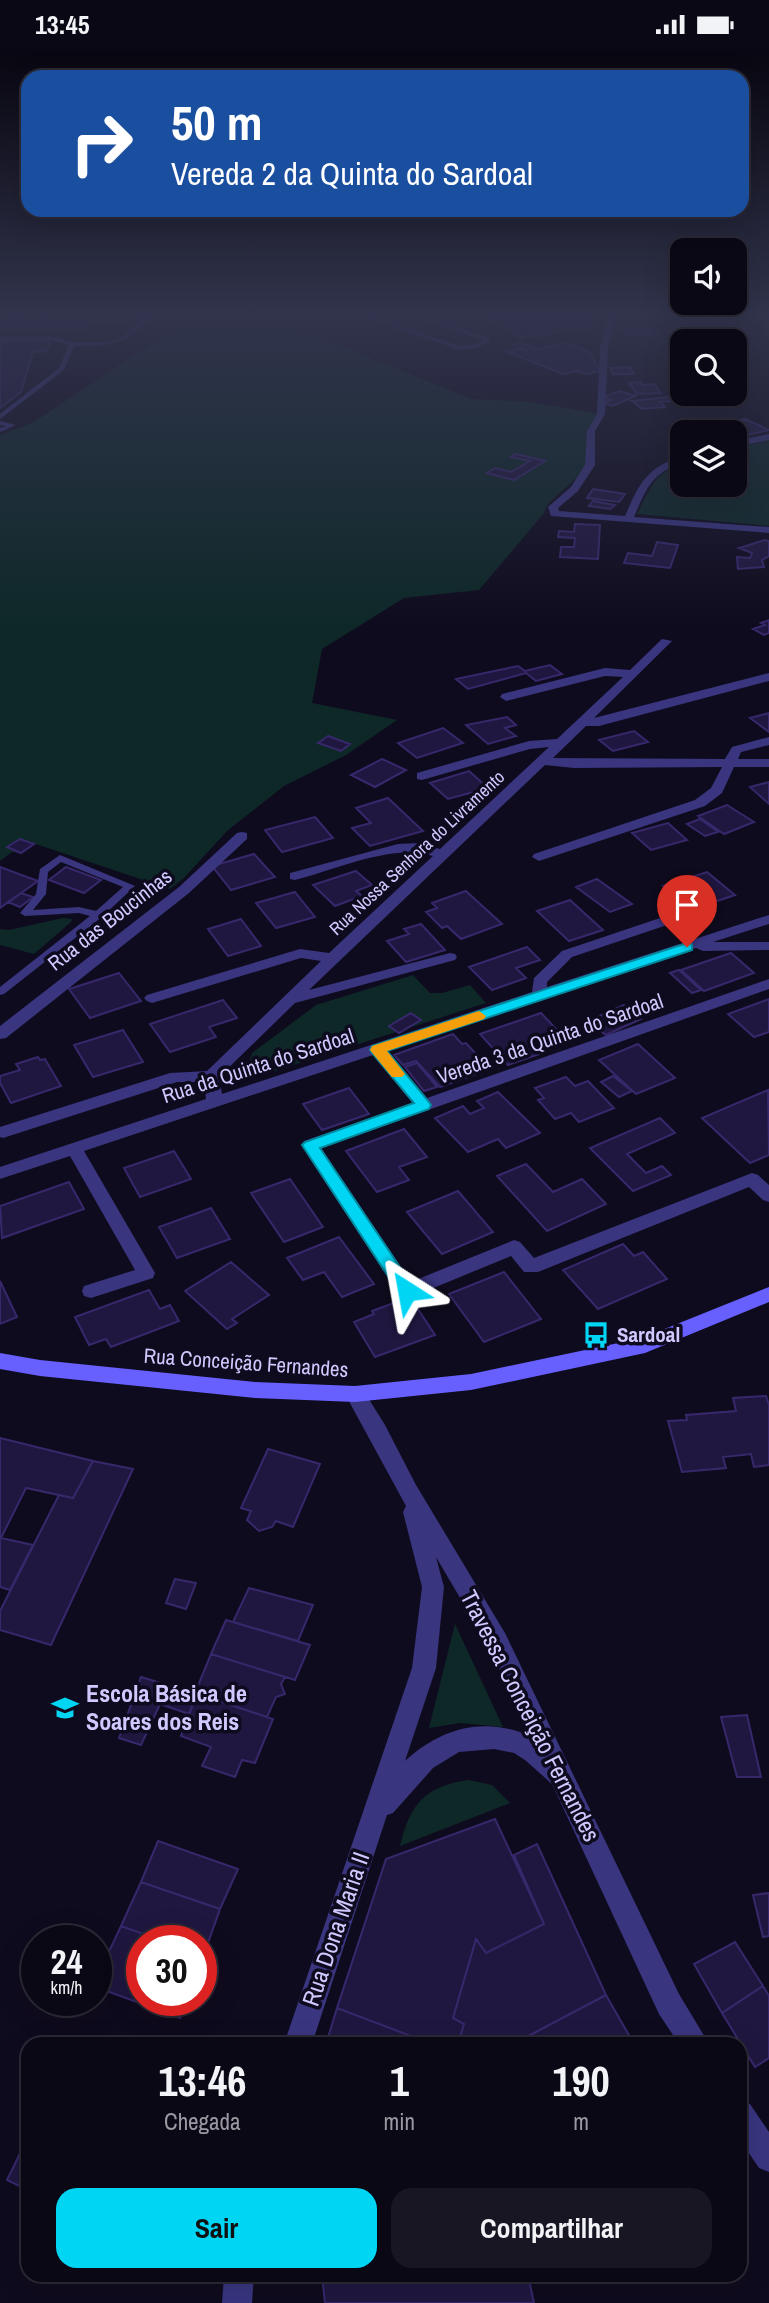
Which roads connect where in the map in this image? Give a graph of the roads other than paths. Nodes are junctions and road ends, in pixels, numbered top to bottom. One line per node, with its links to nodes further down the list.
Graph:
1 (599, 418): 7 (street)
2 (0, 423): 3 (lane)
3 (0, 430)
4 (769, 437): 5 (street)
5 (747, 442)
6 (670, 464): 7 (street)
7 (629, 518): 8 (street)
8 (769, 530)
9 (666, 641): 10 (street, Rua Nossa Senhora do Livramento)
10 (633, 674): 12 (street); 13 (street, Rua Nossa Senhora do Livramento)
11 (769, 677): 13 (street)
12 (506, 698)
13 (581, 722): 15 (street, Rua Nossa Senhora do Livramento)
14 (769, 741): 17 (street)
15 (561, 743): 16 (street, Rua Nossa Senhora do Livramento); 19 (street)
16 (545, 761): 17 (street); 21 (street, Rua Nossa Senhora do Livramento)
17 (731, 763): 18 (street); 22 (street)
18 (769, 763)
19 (422, 776)
20 (242, 836): 36 (street, Rua das Boucinhas)
21 (444, 855): 23 (street); 30 (street, Rua Nossa Senhora do Livramento)
22 (539, 857)
23 (295, 876)
24 (98, 915): 24 (lane); 32 (lane)
25 (674, 918): 33 (street)
26 (769, 919): 28 (street, Rua da Quinta do Sardoal)
27 (769, 946): 28 (street)
28 (687, 947): 33 (street, Rua da Quinta do Sardoal)
29 (450, 957): 35 (street)
30 (332, 958): 34 (street); 35 (street, Rua Nossa Senhora do Livramento)
31 (769, 984): 40 (street, Vereda 3 da Quinta do Sardoal)
32 (0, 992)
33 (540, 996): 37 (street, Rua da Quinta do Sardoal)
34 (152, 998)
35 (289, 999): 38 (street, Rua Nossa Senhora do Livramento)
36 (0, 1034)
37 (377, 1050): 39 (street, Rua da Quinta do Sardoal); 40 (street)
38 (211, 1076): 39 (street); 41 (street)
39 (215, 1101): 42 (street, Rua da Quinta do Sardoal)
40 (424, 1105): 44 (street, Vereda 3 da Quinta do Sardoal)
41 (3, 1132)
42 (74, 1149): 43 (street, Rua da Quinta do Sardoal); 45 (street)
43 (0, 1173)
44 (769, 1196)
45 (92, 1291)
46 (769, 1294): 48 (main road, Rua Conceição Fernandes)
47 (0, 1361): 48 (main road, Rua Conceição Fernandes)
48 (355, 1394): 49 (street, Travessa Conceição Fernandes)
49 (409, 1491): 50 (street, Travessa Conceição Fernandes); 51 (street, Rua Dona Maria II)
50 (562, 1777): 51 (street, Rua Dona Maria II); 53 (street, Travessa Conceição Fernandes)
51 (376, 1815): 52 (street, Rua Dona Maria II)
52 (300, 2037)
53 (690, 2037)
54 (747, 2124): 55 (street)
55 (769, 2158)
56 (238, 2282): 57 (street)
57 (237, 2303)

